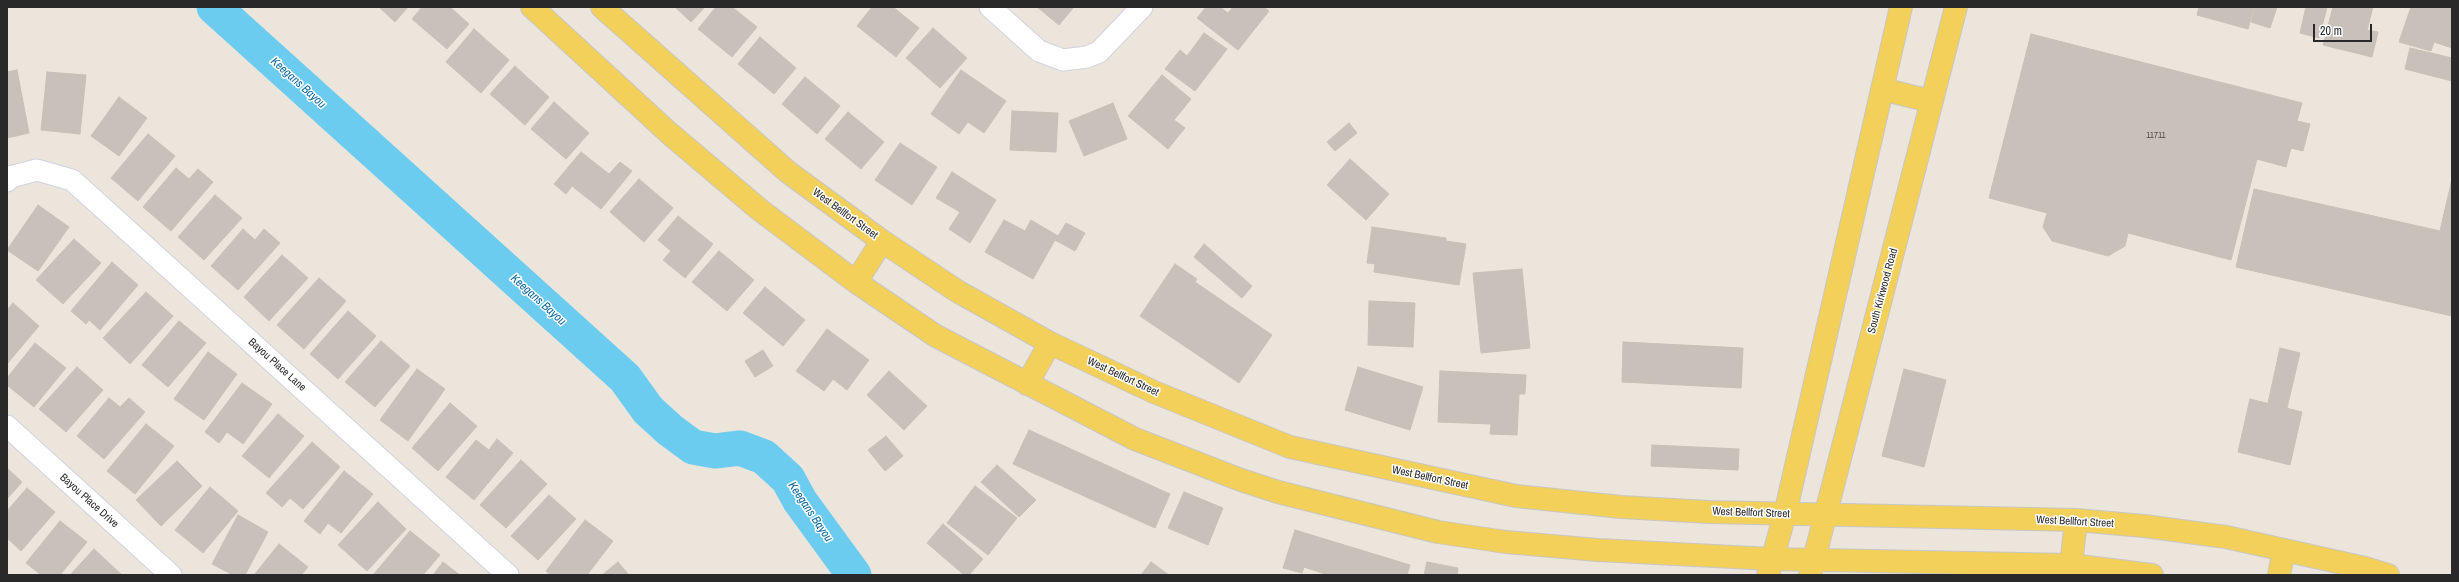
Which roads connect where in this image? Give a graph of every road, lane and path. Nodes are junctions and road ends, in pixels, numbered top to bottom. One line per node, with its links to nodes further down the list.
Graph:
1 (532, 7): 11 (main road)
2 (602, 7): 10 (main road, West Bellfort Street)
3 (990, 7): 4 (street)
4 (1142, 7)
5 (1901, 7): 7 (main road)
6 (1956, 7): 8 (main road, South Kirkwood Road)
7 (1882, 89): 8 (main road); 15 (main road)
8 (1930, 101): 16 (main road, South Kirkwood Road)
9 (7, 181): 23 (street, Bayou Place Lane)
10 (882, 241): 11 (main road); 12 (main road, West Bellfort Street)
11 (856, 282): 13 (main road)
12 (1050, 343): 13 (main road); 15 (main road, West Bellfort Street)
13 (1027, 384): 20 (main road)
14 (7, 426): 22 (street, Bayou Place Drive)
15 (1785, 514): 16 (main road, West Bellfort Street); 20 (main road)
16 (1825, 514): 17 (main road, West Bellfort Street); 21 (main road, South Kirkwood Road)
17 (2076, 520): 18 (main road, West Bellfort Street); 19 (main road)
18 (2284, 550): 25 (main road); 26 (main road, West Bellfort Street)
19 (2071, 566): 21 (main road); 24 (main road)
20 (1770, 567): 21 (main road)
21 (1812, 567)
22 (171, 575)
23 (508, 575)
24 (2152, 575)
25 (2278, 575)
26 (2388, 575)

